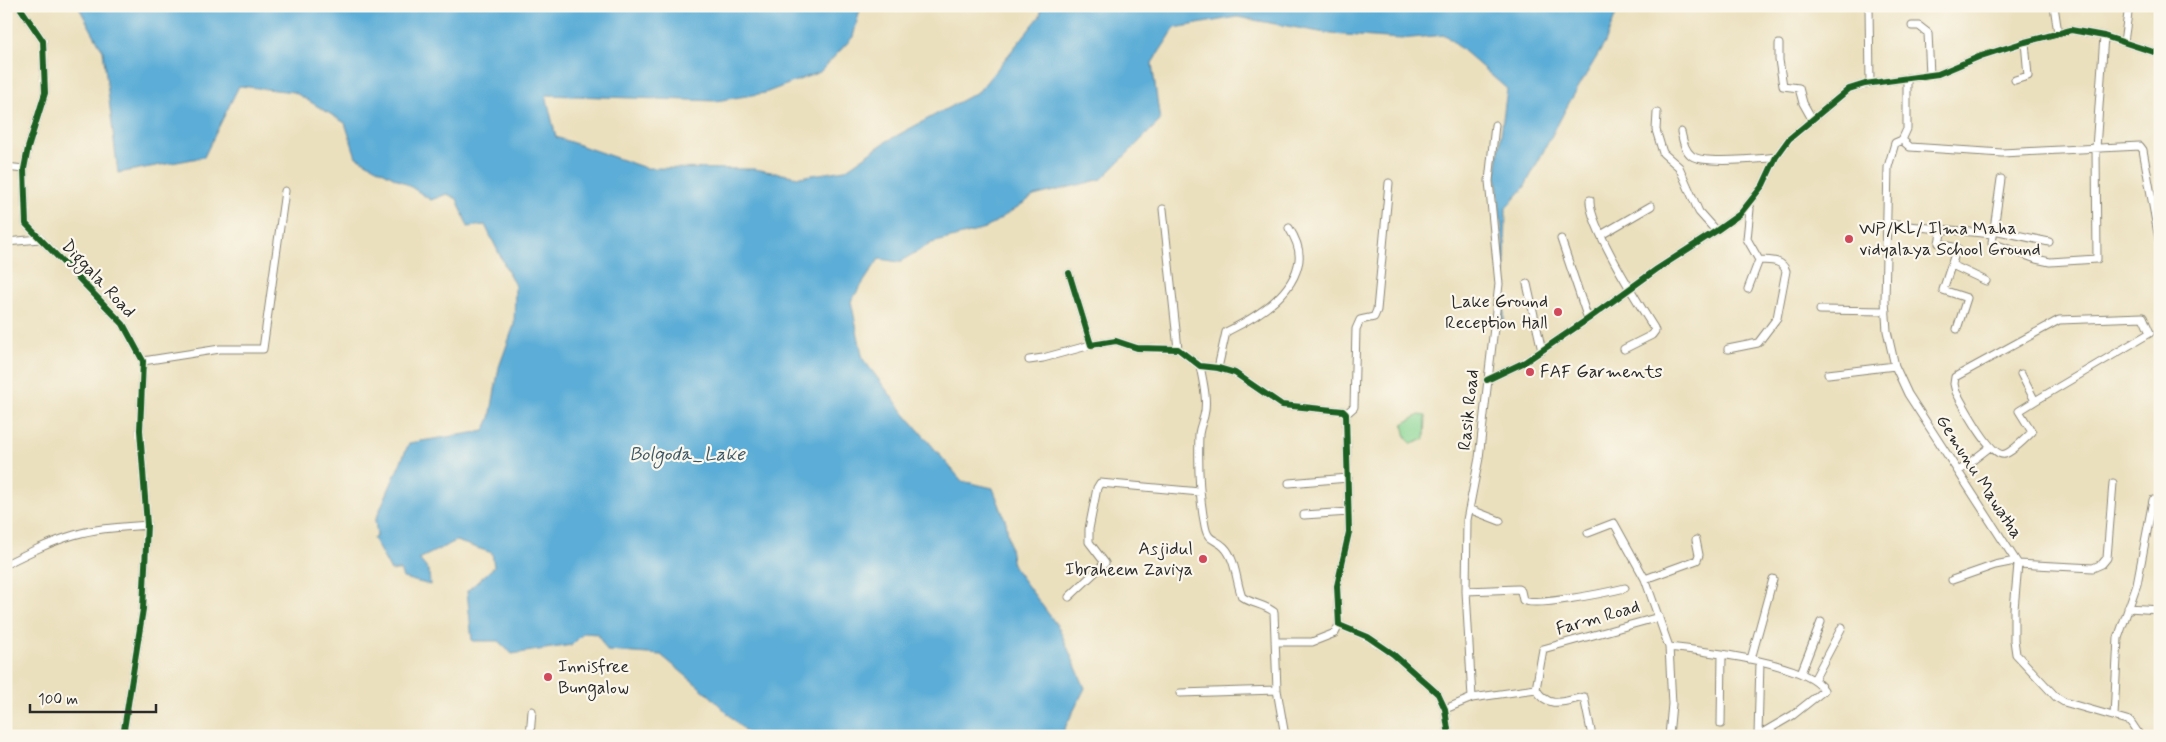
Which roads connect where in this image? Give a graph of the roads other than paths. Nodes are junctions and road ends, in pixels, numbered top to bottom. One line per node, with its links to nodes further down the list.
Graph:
1 (19, 6): 24 (street, Diggala Road)
2 (1869, 6): 15 (street)
3 (2054, 6): 6 (street)
4 (2129, 6): 9 (street)
5 (1912, 26): 12 (street)
6 (2058, 33): 7 (street); 8 (street)
7 (2104, 36): 9 (street); 21 (street)
8 (2025, 42): 12 (street); 14 (street)
9 (2124, 42): 11 (street)
10 (1779, 44): 17 (street)
11 (2160, 54)
12 (1930, 75): 13 (street)
13 (1907, 78): 15 (street); 20 (street, Gemunu Mawatha)
14 (2015, 80)
15 (1870, 83): 17 (street)
16 (1657, 113): 35 (street)
17 (1812, 119): 22 (street)
18 (1495, 125): 66 (street, Rasik Road)
19 (1680, 132): 22 (street)
20 (1902, 140): 21 (street); 32 (street, Gemunu Mawatha)
21 (2096, 148): 36 (street); 42 (street)
22 (1776, 157): 29 (street)
23 (6, 167): 24 (street)
24 (24, 169): 38 (street, Diggala Road)
25 (2001, 178): 36 (street)
26 (1389, 183): 68 (street)
27 (285, 191): 60 (street)
28 (1590, 200): 37 (street)
29 (1748, 204): 35 (street); 43 (street)
30 (1651, 206): 37 (street)
31 (1163, 209): 55 (street)
32 (1887, 224): 34 (street); 51 (street, Gemunu Mawatha)
33 (1289, 228): 63 (street)
34 (1942, 229): 36 (street); 44 (street)
35 (1716, 231): 48 (street)
36 (1994, 232): 41 (street)
37 (1601, 235): 48 (street)
38 (40, 239): 40 (street); 60 (street, Diggala Road)
39 (1562, 239): 52 (street)
40 (6, 242)
41 (2049, 242)
42 (2160, 245)
43 (1759, 260): 49 (street); 57 (street)
44 (1952, 265): 46 (street); 53 (street)
45 (1069, 273): 54 (street)
46 (1986, 281)
47 (1527, 284): 58 (street)
48 (1630, 289): 52 (street); 56 (street)
49 (1748, 289)
50 (1820, 310): 51 (street)
51 (1886, 311): 62 (street, Gemunu Mawatha)
52 (1588, 319): 58 (street)
53 (1957, 329)
54 (1091, 345): 55 (street); 59 (street)
55 (1178, 349): 61 (street)
56 (1624, 349)
57 (1728, 349)
58 (1542, 351): 66 (street)
59 (1029, 360)
60 (143, 361): 80 (street)
61 (1200, 366): 63 (street); 74 (street)
62 (1895, 366): 64 (street); 70 (street, Gemunu Mawatha)
63 (1218, 368): 68 (street)
64 (1828, 374)
65 (2021, 374): 67 (street)
66 (1487, 380): 76 (street, Rasik Road)
67 (2036, 401): 69 (street); 69 (street)
68 (1346, 414): 71 (street)
69 (1990, 447): 70 (street)
70 (1959, 472): 83 (street, Gemunu Mawatha)
71 (1348, 478): 72 (street); 77 (street)
72 (1289, 483)
73 (2113, 483): 83 (street)
74 (1200, 492): 90 (street); 97 (street)
75 (2153, 500): 91 (street)
76 (1469, 509): 79 (street); 89 (street, Rasik Road)
77 (1349, 512): 78 (street); 95 (street)
78 (1304, 515)
79 (1500, 521)
80 (147, 525): 84 (street); 114 (street)
81 (1588, 533): 85 (street)
82 (1696, 540): 85 (street)
83 (2017, 562): 87 (street); 110 (street, Gemunu Mawatha)
84 (6, 564)
85 (1645, 579): 93 (street)
86 (1773, 579): 100 (street)
87 (1952, 580)
88 (1625, 588): 89 (street)
89 (1466, 591): 107 (street, Rasik Road)
90 (1069, 597)
91 (2128, 608): 92 (street); 110 (street)
92 (2160, 610)
93 (1659, 617): 98 (street, Farm Road); 104 (street, Farm Road)
94 (1821, 622): 102 (street)
95 (1339, 625): 97 (street); 108 (street)
96 (1842, 627): 103 (street)
97 (1275, 642): 105 (street)
98 (1669, 647): 99 (street); 118 (street, Farm Road)
99 (1722, 654): 100 (street); 111 (street)
100 (1750, 659): 101 (street)
101 (1760, 662): 102 (street); 113 (street)
102 (1801, 673): 103 (street)
103 (1814, 680): 113 (street)
104 (1536, 688): 107 (street); 112 (street)
105 (1277, 690): 106 (street); 116 (street)
106 (1180, 693)
107 (1472, 698): 108 (street)
108 (1445, 709): 117 (street)
109 (532, 711): 115 (street)
110 (2114, 716): 119 (street, Gemunu Mawatha)
111 (1722, 724)
112 (1591, 731)
113 (1758, 735)
114 (123, 736)
115 (530, 736)
116 (1285, 736)
117 (1449, 736)
118 (1669, 736)
119 (2140, 736)

